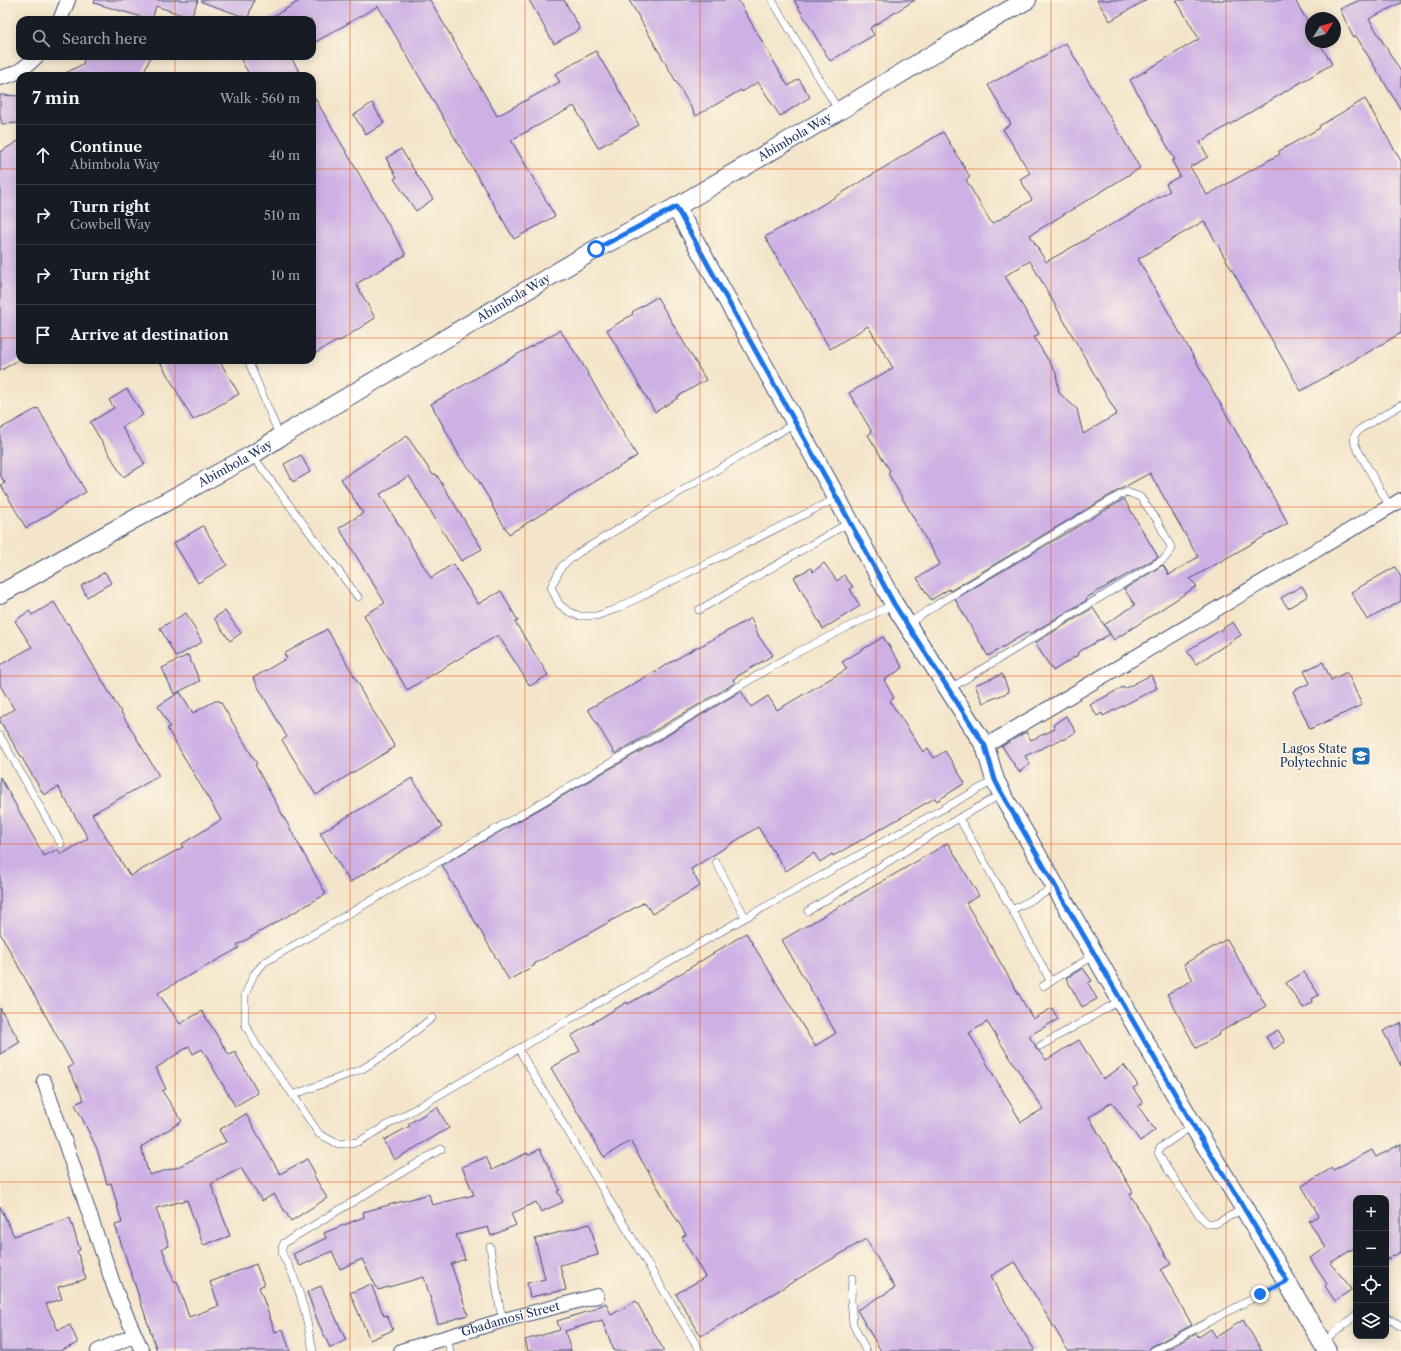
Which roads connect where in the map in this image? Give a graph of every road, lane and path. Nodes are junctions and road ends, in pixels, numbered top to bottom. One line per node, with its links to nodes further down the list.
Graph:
1 (68, 0): 4 (street)
2 (772, 0): 9 (lane)
3 (1027, 0): 9 (street, Abimbola Way)
4 (62, 16)
5 (33, 60): 6 (street)
6 (18, 72)
7 (16, 74): 8 (street)
8 (0, 78)
9 (839, 111): 10 (street, Abimbola Way)
10 (676, 207): 13 (street); 14 (street, Abimbola Way)
11 (250, 364): 14 (lane)
12 (1401, 405): 17 (lane)
13 (795, 423): 16 (street); 16 (lane)
14 (280, 437): 15 (street, Abimbola Way)
15 (252, 455): 19 (street, Abimbola Way); 20 (lane)
16 (837, 498): 18 (street)
17 (1395, 503): 26 (street)
18 (850, 522): 21 (street); 22 (lane)
19 (0, 594)
20 (358, 597)
21 (894, 604): 23 (street); 43 (lane)
22 (699, 610)
23 (908, 624): 24 (street); 24 (lane)
24 (949, 689): 26 (street)
25 (0, 736): 29 (lane)
26 (985, 746): 27 (street)
27 (998, 787): 28 (lane); 31 (street); 34 (lane)
28 (959, 818): 32 (lane); 33 (lane)
29 (61, 844)
30 (716, 862): 34 (lane)
31 (1057, 887): 32 (lane); 35 (street)
32 (1012, 910): 36 (lane)
33 (808, 911)
34 (746, 917): 41 (lane)
35 (1095, 954): 36 (lane); 38 (street)
36 (1050, 982): 37 (lane)
37 (1043, 986)
38 (1121, 999): 40 (lane); 44 (street)
39 (432, 1018): 43 (lane)
40 (1040, 1046)
41 (519, 1050): 43 (lane); 62 (lane)
42 (44, 1081): 55 (street)
43 (293, 1095)
44 (1193, 1125): 46 (street); 46 (lane)
45 (441, 1149): 60 (lane)
46 (1244, 1208): 49 (street)
47 (490, 1248): 53 (lane)
48 (852, 1278): 63 (lane)
49 (1287, 1281): 57 (street); 64 (lane)
50 (597, 1296): 53 (street, Gbadamosi Street)
51 (1353, 1318): 57 (lane)
52 (1389, 1318): 54 (lane)
53 (504, 1320): 56 (street, Gbadamosi Street)
54 (1401, 1327)
55 (135, 1335): 58 (street); 59 (street)
56 (449, 1345): 61 (street, Gbadamosi Street)
57 (1324, 1347)
58 (98, 1351)
59 (142, 1351)
60 (313, 1351)
61 (401, 1351)
62 (700, 1351)
63 (866, 1351)
64 (1153, 1351)

